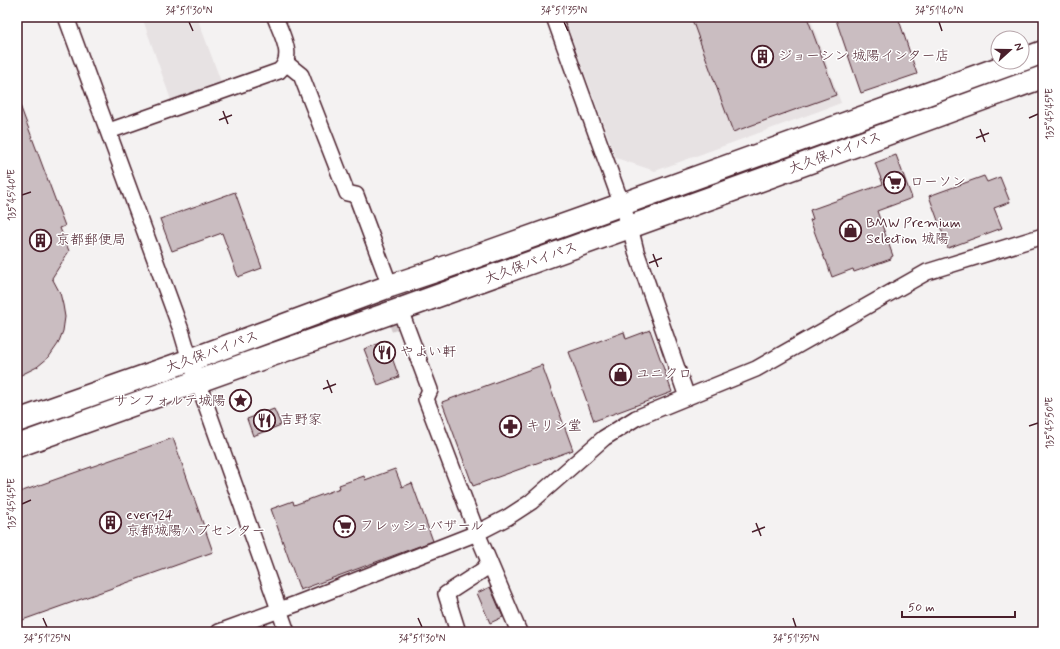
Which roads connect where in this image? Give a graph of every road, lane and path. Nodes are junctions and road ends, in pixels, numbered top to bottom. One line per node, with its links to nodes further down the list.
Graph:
1 (66, 17): 9 (street)
2 (275, 17): 6 (street)
3 (554, 17): 11 (street)
4 (1043, 52): 5 (highway)
5 (1030, 57)
6 (286, 62): 9 (street); 10 (street)
7 (994, 70): 11 (highway, 大久保バイパス)
8 (1043, 77): 12 (highway, 大久保バイパス)
9 (108, 131): 17 (street)
10 (347, 194): 14 (street); 15 (street)
11 (622, 205): 12 (street); 15 (highway, 大久保バイパス)
12 (630, 227): 16 (highway, 大久保バイパス); 19 (street)
13 (1043, 236): 19 (street)
14 (376, 269)
15 (390, 286): 17 (highway, 大久保バイパス)
16 (399, 319): 18 (highway, 大久保バイパス); 22 (street)
17 (190, 360): 18 (street); 20 (highway, 大久保バイパス)
18 (197, 381): 21 (highway, 大久保バイパス); 24 (street)
19 (687, 397): 22 (street)
20 (17, 421)
21 (17, 446)
22 (477, 532): 23 (street); 24 (street)
23 (489, 562): 27 (street); 28 (street)
24 (279, 610): 25 (street); 26 (street)
25 (219, 632)
26 (287, 632)
27 (458, 632)
28 (519, 632)

